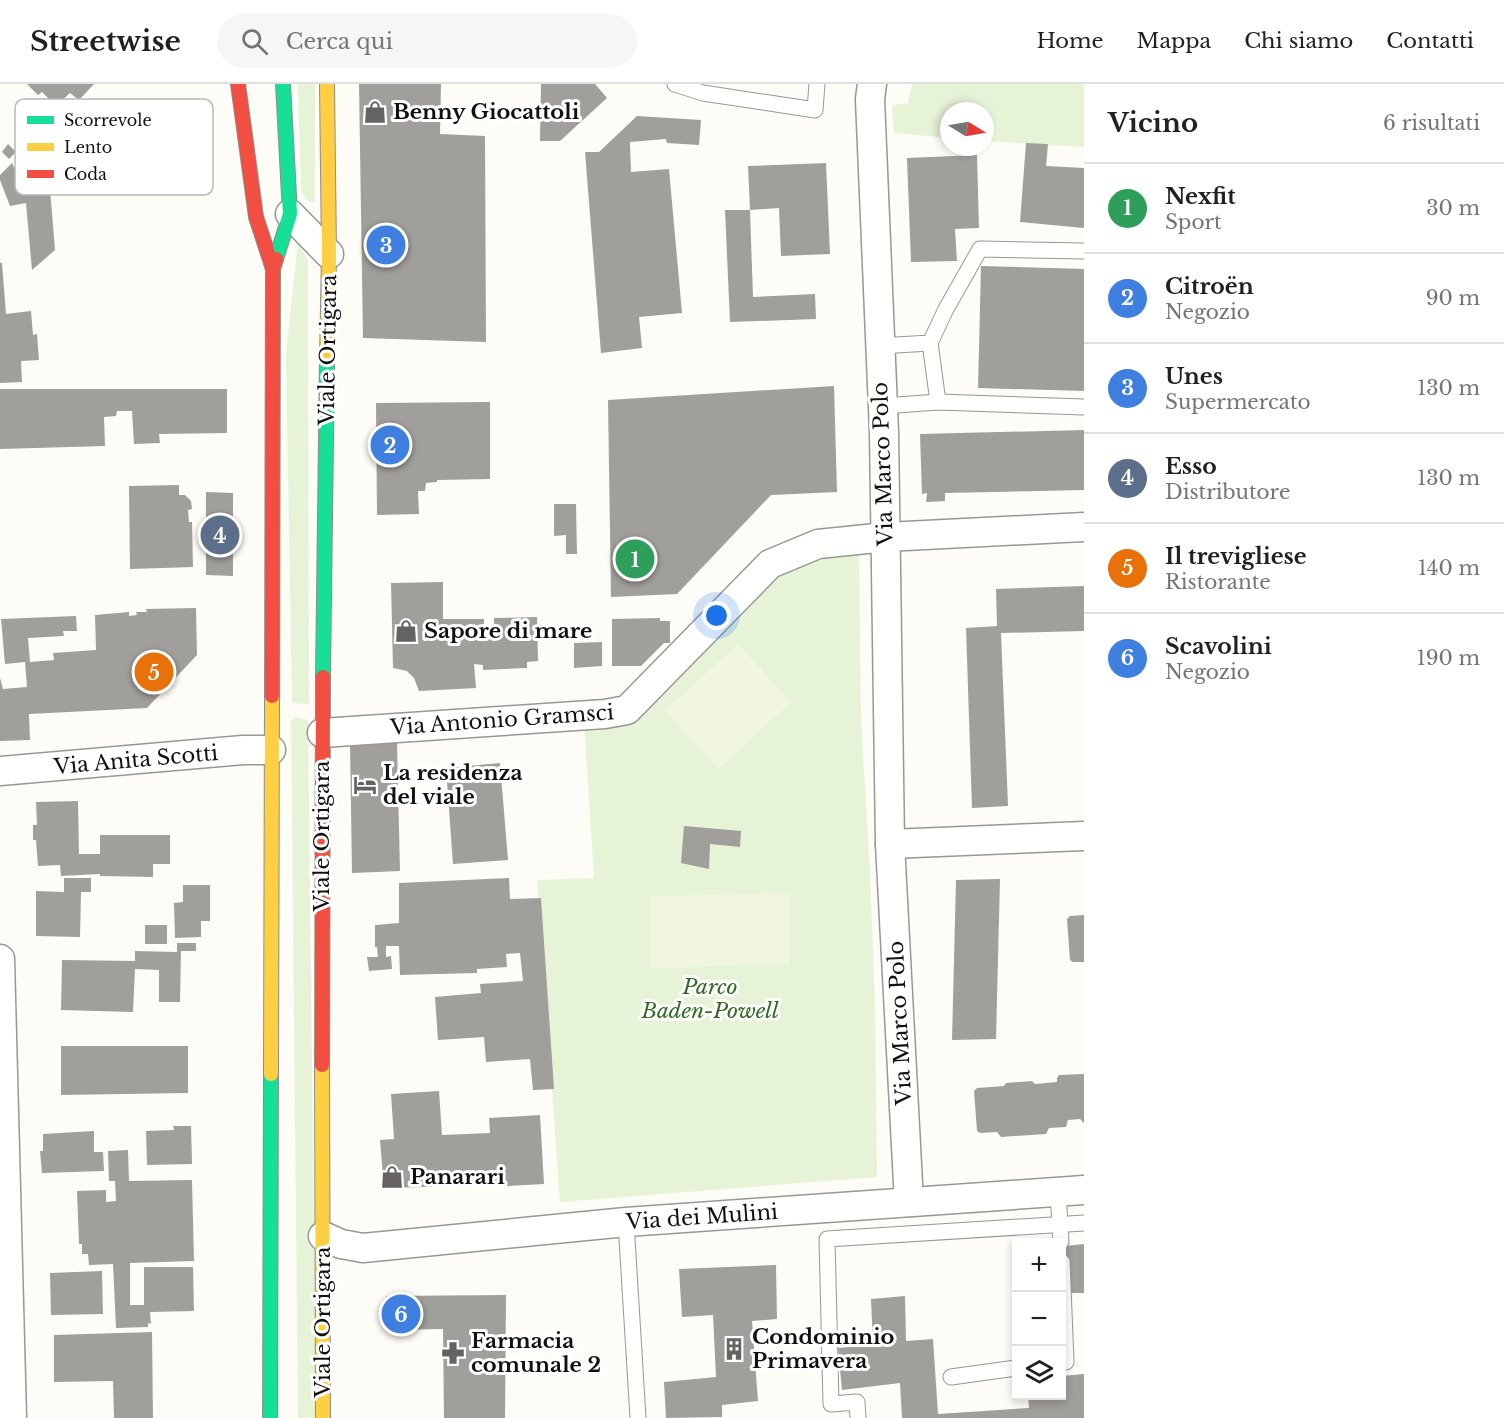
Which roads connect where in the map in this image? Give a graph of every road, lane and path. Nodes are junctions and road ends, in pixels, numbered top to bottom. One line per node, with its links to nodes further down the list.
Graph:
1 (238, 84): 10 (main road)
2 (283, 84): 7 (main road)
3 (327, 84): 9 (main road, Viale Ortigara)
4 (675, 84): 5 (lane)
5 (817, 84)
6 (872, 84): 12 (street, Via Marco Polo)
7 (290, 214): 9 (street, Viale Ortigara); 10 (main road)
8 (1084, 251): 11 (lane)
9 (329, 254): 18 (main road, Viale Ortigara)
10 (273, 270): 19 (main road)
11 (930, 343): 12 (lane); 13 (lane)
12 (879, 346): 14 (street, Via Marco Polo)
13 (938, 402): 14 (lane); 15 (lane)
14 (883, 406): 17 (street, Via Marco Polo)
15 (1084, 407)
16 (1084, 527): 17 (street, Via Antonio Gramsci)
17 (886, 537): 18 (street, Via Antonio Gramsci); 22 (street, Via Marco Polo)
18 (322, 733): 30 (main road, Viale Ortigara)
19 (272, 750): 20 (street, Via Anita Scotti); 37 (main road)
20 (0, 771)
21 (1084, 836): 22 (street)
22 (890, 844): 26 (street, Via Marco Polo)
23 (0, 959): 24 (street)
24 (2, 1120): 36 (street)
25 (1071, 1191): 26 (street, Via dei Mulini); 29 (lane)
26 (909, 1202): 27 (street, Via dei Mulini)
27 (626, 1222): 30 (street, Via dei Mulini); 39 (lane)
28 (1084, 1223): 29 (lane)
29 (1060, 1225): 31 (lane); 40 (lane)
30 (323, 1236): 38 (main road, Viale Ortigara)
31 (1061, 1238)
32 (1063, 1292): 33 (lane)
33 (1065, 1346)
34 (1012, 1369): 35 (lane)
35 (951, 1377)
36 (12, 1418)
37 (270, 1418)
38 (323, 1418)
39 (638, 1418)
40 (858, 1418)

